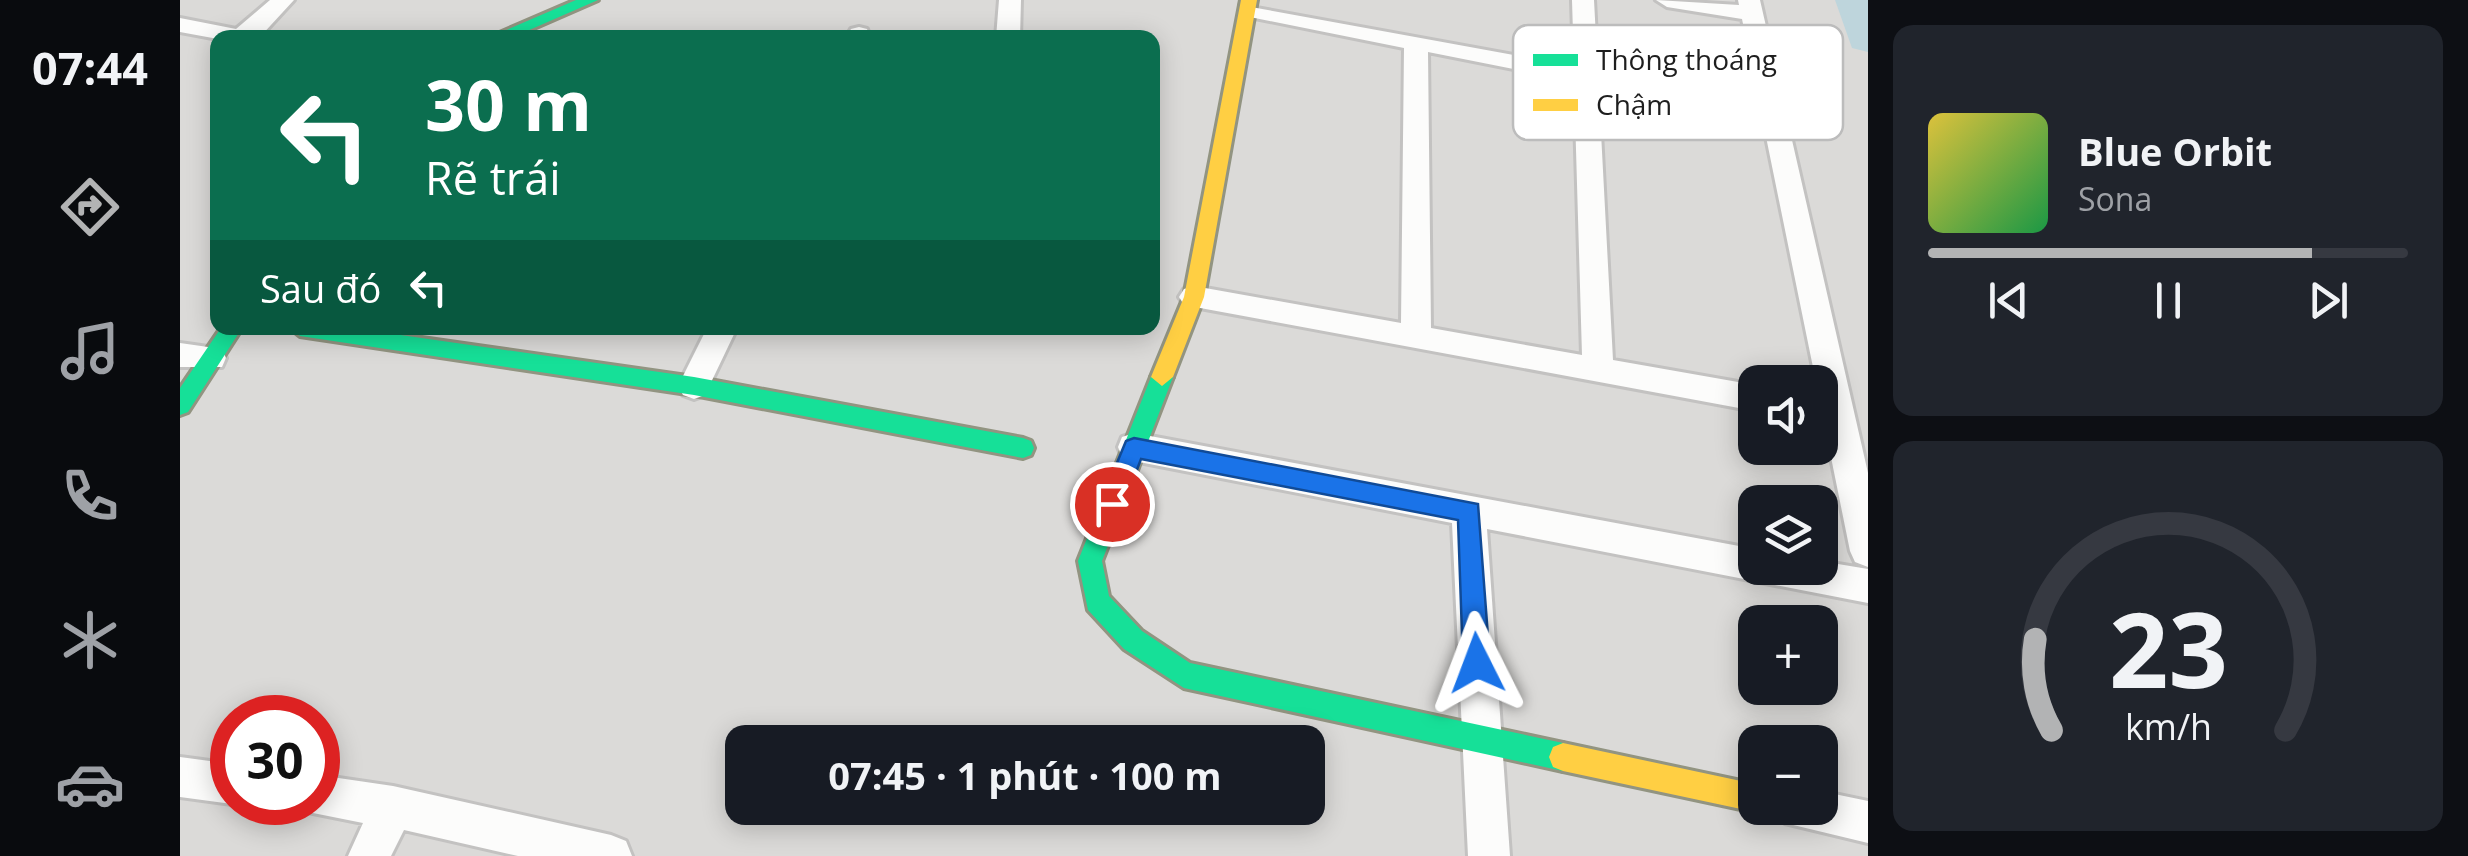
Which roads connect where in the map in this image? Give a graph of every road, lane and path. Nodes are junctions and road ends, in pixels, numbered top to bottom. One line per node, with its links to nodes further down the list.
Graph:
1 (284, 0): 10 (street)
2 (590, 0): 11 (street)
3 (1010, 0): 12 (street)
4 (1584, 0): 9 (street)
5 (1667, 0): 7 (street)
6 (1248, 5): 14 (street); 18 (street)
7 (1750, 7)
8 (180, 25): 13 (street)
9 (1585, 25)
10 (252, 30)
11 (516, 30)
12 (1008, 30)
13 (210, 31)
14 (1416, 43): 15 (street); 22 (street)
15 (1513, 62)
16 (1589, 140): 25 (street)
17 (1776, 140): 24 (street)
18 (1194, 296): 22 (street); 31 (street)
19 (223, 335): 23 (street)
20 (348, 335): 26 (street)
21 (719, 335): 26 (street)
22 (1416, 336): 25 (street)
23 (195, 357): 28 (street)
24 (1820, 365)
25 (1598, 370): 27 (street)
26 (694, 386): 30 (street)
27 (1738, 395)
28 (180, 406)
29 (1838, 444): 33 (street)
30 (1023, 448)
31 (1134, 448): 32 (street); 37 (street)
32 (1469, 511): 34 (street); 37 (street)
33 (1868, 552)
34 (1738, 561)
35 (1838, 580): 36 (street)
36 (1868, 586)
37 (1480, 739): 40 (street); 47 (street)
38 (180, 777): 39 (street)
39 (210, 781)
40 (1738, 794)
41 (340, 799): 42 (street)
42 (392, 807): 45 (street); 46 (street)
43 (1838, 816): 44 (street)
44 (1868, 822)
45 (368, 856)
46 (611, 856)
47 (1489, 856)

